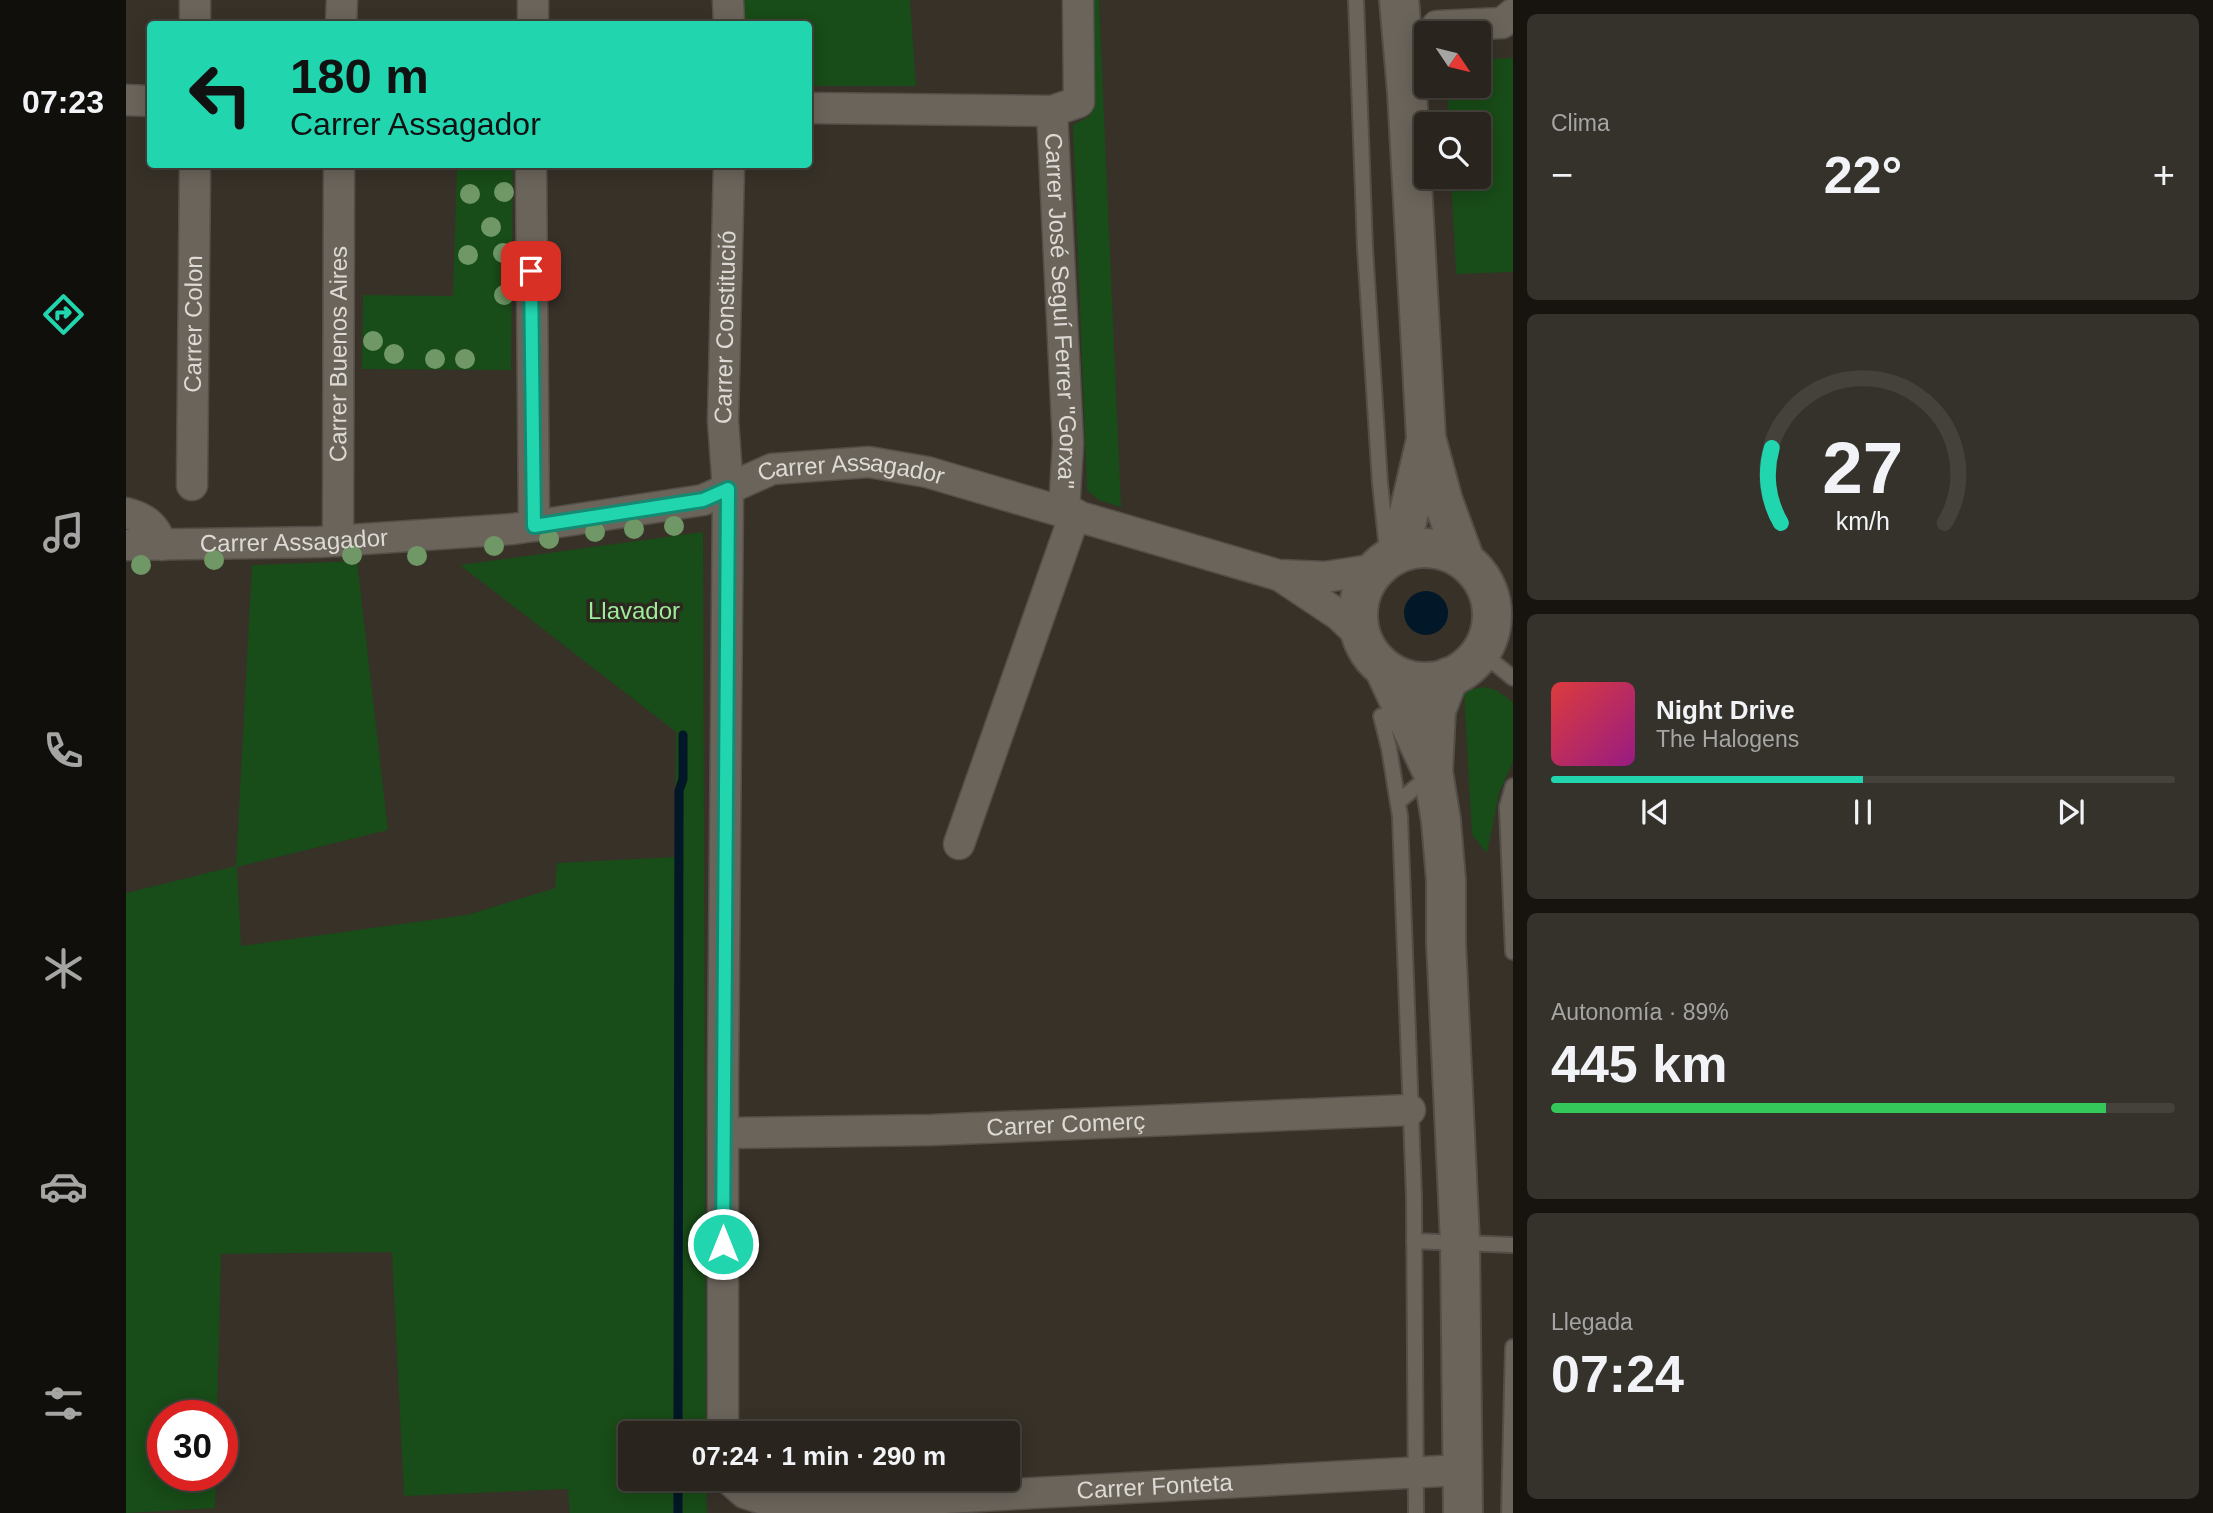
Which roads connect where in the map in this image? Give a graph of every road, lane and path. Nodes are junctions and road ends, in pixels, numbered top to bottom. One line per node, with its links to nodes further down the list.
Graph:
1 (195, 0): 9 (street)
2 (342, 0): 10 (street)
3 (533, 0): 11 (street)
4 (728, 0): 12 (street)
5 (1078, 0): 17 (street)
6 (1356, 0): 32 (lane)
7 (1399, 0): 22 (street)
8 (1513, 14): 13 (street)
9 (195, 21)
10 (341, 21)
11 (533, 21)
12 (729, 21)
13 (1491, 24)
14 (126, 100): 15 (street)
15 (147, 101)
16 (812, 108): 17 (street)
17 (1052, 111): 26 (street, Carrer José Seguí Ferrer "Gorxa")
18 (195, 168): 23 (street, Carrer Colon)
19 (339, 168): 28 (street, Carrer Buenos Aires)
20 (531, 168): 27 (street)
21 (729, 168): 24 (street, Carrer Constitució)
22 (1426, 438): 31 (street); 32 (street)
23 (192, 485)
24 (728, 489): 26 (street, Carrer Assagador); 27 (street, Carrer Assagador); 46 (street)
25 (126, 513): 30 (street)
26 (1070, 513): 33 (street, Carrer Assagador); 43 (street, Carrer José Seguí Ferrer "Gorxa")
27 (534, 526): 28 (street, Carrer Assagador)
28 (338, 541): 30 (street, Carrer Assagador)
29 (126, 545): 30 (street, Carrer Assagador)
30 (162, 545)
31 (1465, 561): 32 (street); 35 (street)
32 (1385, 562): 33 (street, Carrer Assagador); 34 (street)
33 (1278, 575): 34 (street, Carrer Assagador)
34 (1361, 636): 36 (street)
35 (1481, 652): 37 (street); 38 (lane)
36 (1384, 668): 37 (street); 40 (street)
37 (1449, 677): 40 (street)
38 (1513, 678)
39 (1381, 716): 42 (lane)
40 (1433, 772): 42 (lane); 48 (street)
41 (1513, 786): 44 (lane)
42 (1398, 802): 45 (lane)
43 (959, 844)
44 (1513, 952)
45 (1410, 1110): 46 (street, Carrer Comerç); 47 (lane)
46 (723, 1133): 51 (street)
47 (1414, 1241): 48 (lane); 53 (lane)
48 (1460, 1241): 49 (lane); 52 (street)
49 (1513, 1245)
50 (1513, 1347): 57 (lane)
51 (723, 1421)
52 (1461, 1470): 53 (street, Carrer Fonteta); 56 (street)
53 (1415, 1474): 54 (street, Carrer Fonteta); 55 (lane)
54 (743, 1491)
55 (1416, 1513)
56 (1463, 1513)
57 (1509, 1513)

